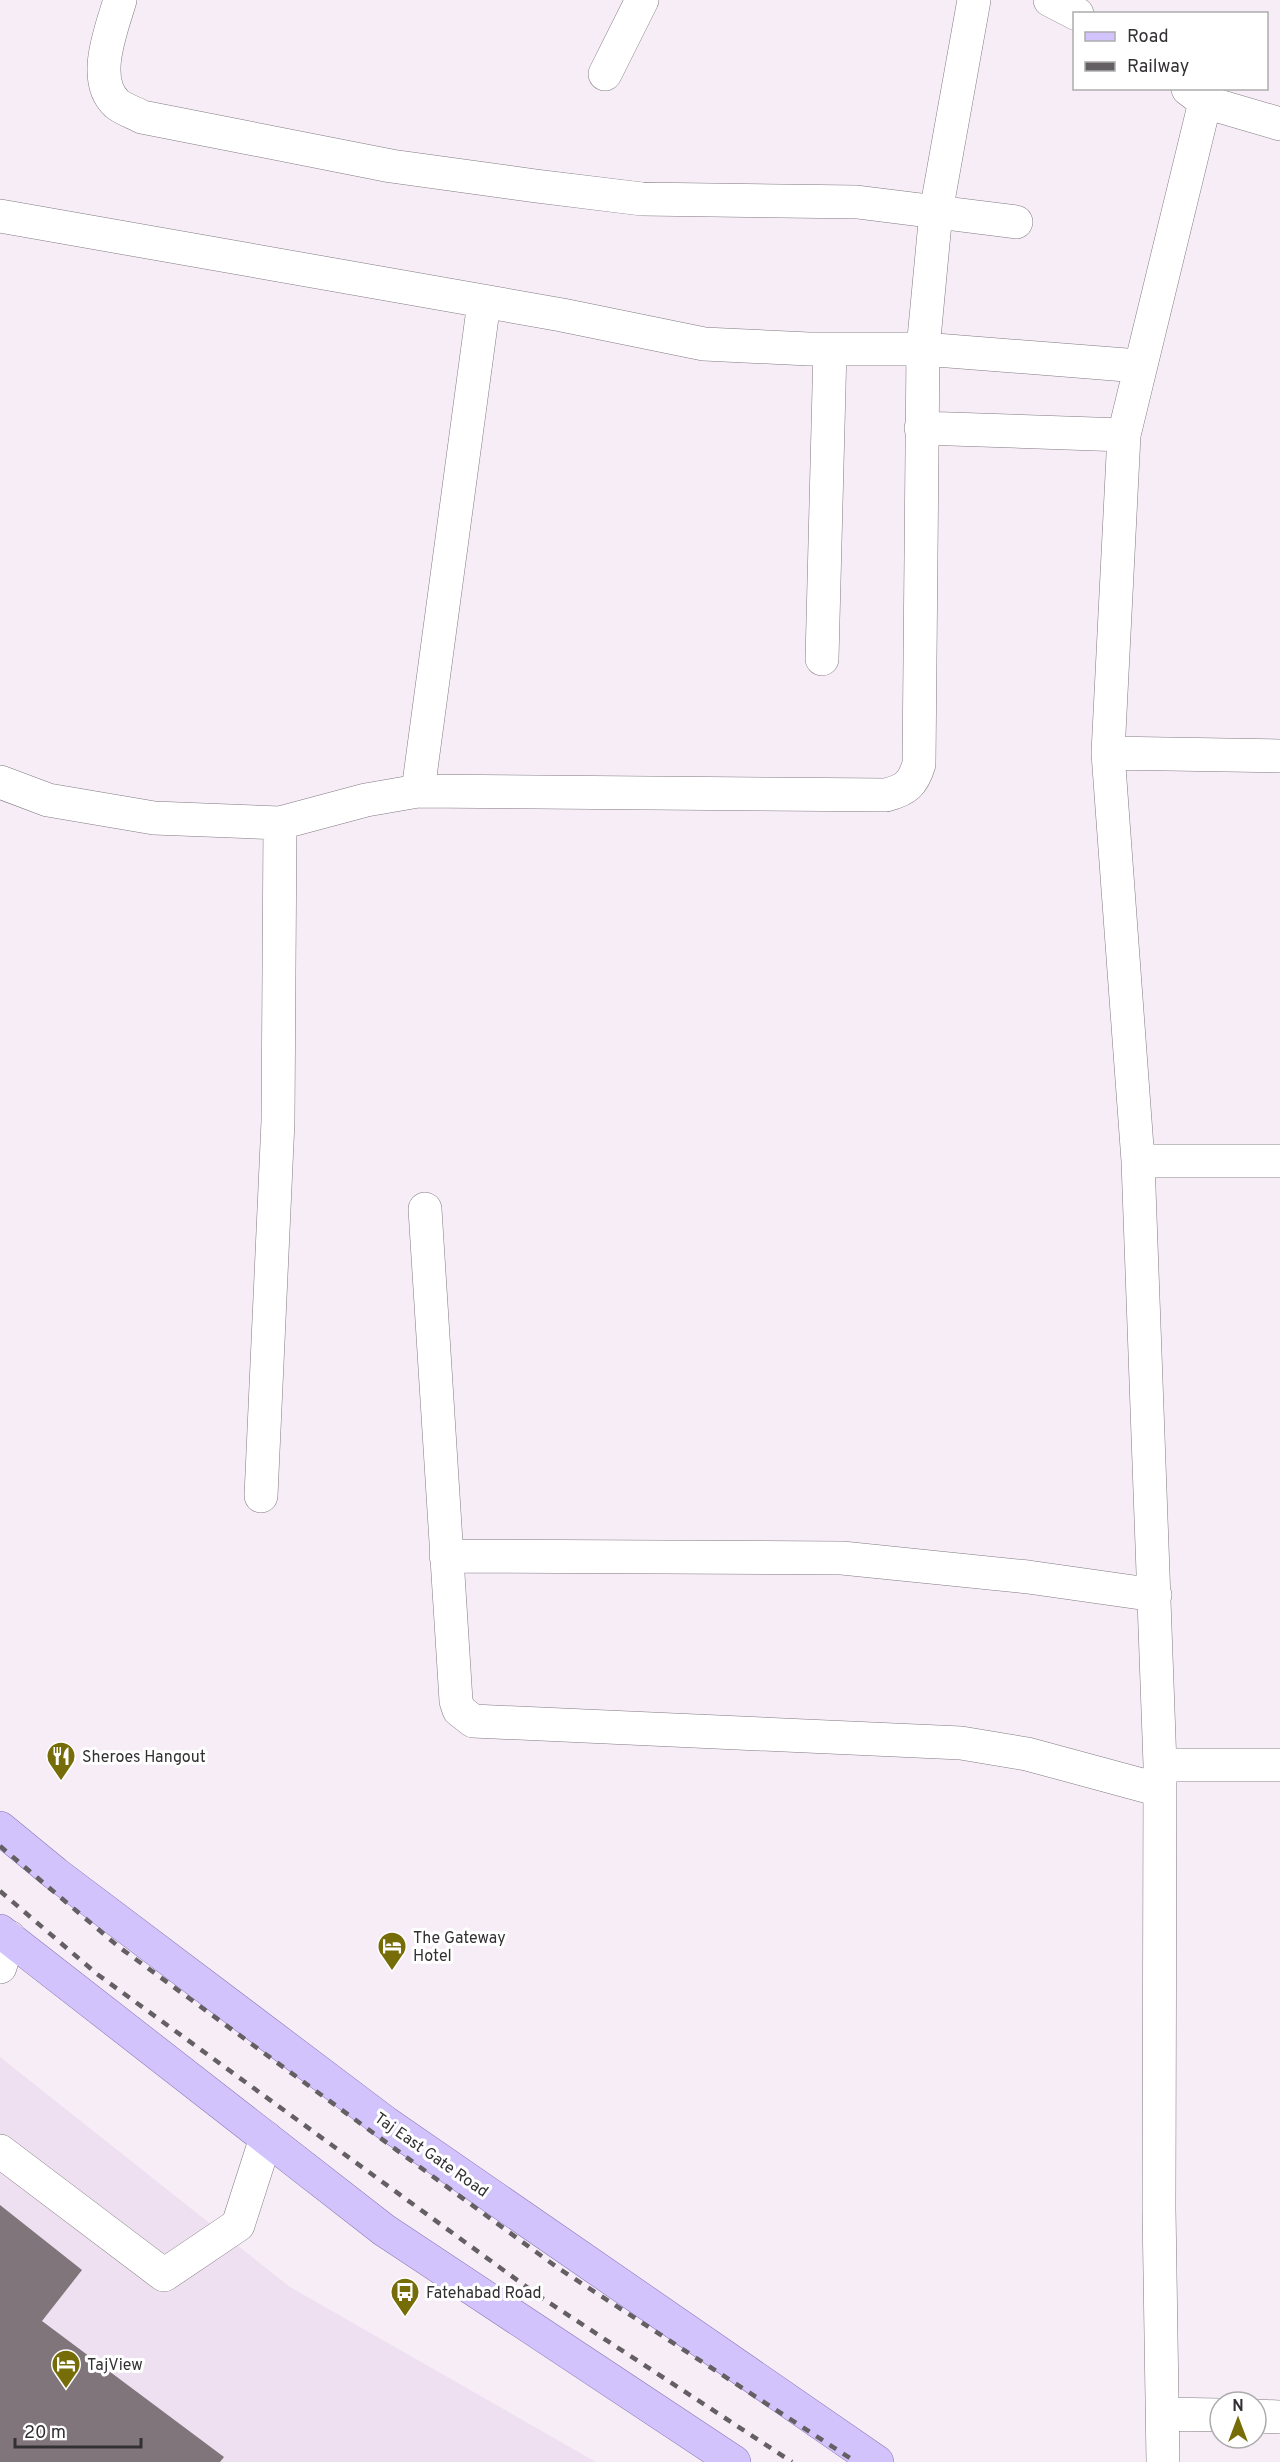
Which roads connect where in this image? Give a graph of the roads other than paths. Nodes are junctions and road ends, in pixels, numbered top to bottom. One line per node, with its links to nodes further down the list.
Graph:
1 (120, 0): 7 (street)
2 (642, 0): 4 (street)
3 (974, 0): 7 (street)
4 (605, 74)
5 (1196, 95): 6 (street); 13 (street)
6 (1280, 124)
7 (936, 212): 9 (street); 12 (street)
8 (0, 216): 10 (street)
9 (1016, 222)
10 (484, 302): 11 (street); 20 (street)
11 (830, 349): 12 (street); 16 (street)
12 (923, 349): 13 (street); 14 (street)
13 (1139, 366): 15 (street)
14 (921, 428): 15 (street); 20 (street)
15 (1124, 435): 17 (street)
16 (822, 659)
17 (1108, 753): 18 (street); 22 (street)
18 (1280, 756)
19 (0, 782): 21 (street)
20 (418, 791): 21 (street)
21 (280, 823): 25 (street)
22 (1138, 1161): 23 (street); 27 (street)
23 (1280, 1161)
24 (424, 1209): 26 (street)
25 (261, 1496)
26 (446, 1556): 27 (street); 29 (street)
27 (1155, 1595): 29 (street)
28 (1280, 1765): 29 (street)
29 (1160, 1778): 34 (street)
30 (0, 1828): 37 (main road, Taj East Gate Road)
31 (3, 1945): 32 (main road)
32 (266, 2138): 33 (street); 36 (main road)
33 (0, 2151)
34 (1163, 2414): 35 (street); 38 (street)
35 (1208, 2415)
36 (734, 2462)
37 (877, 2462)
38 (1163, 2462)

